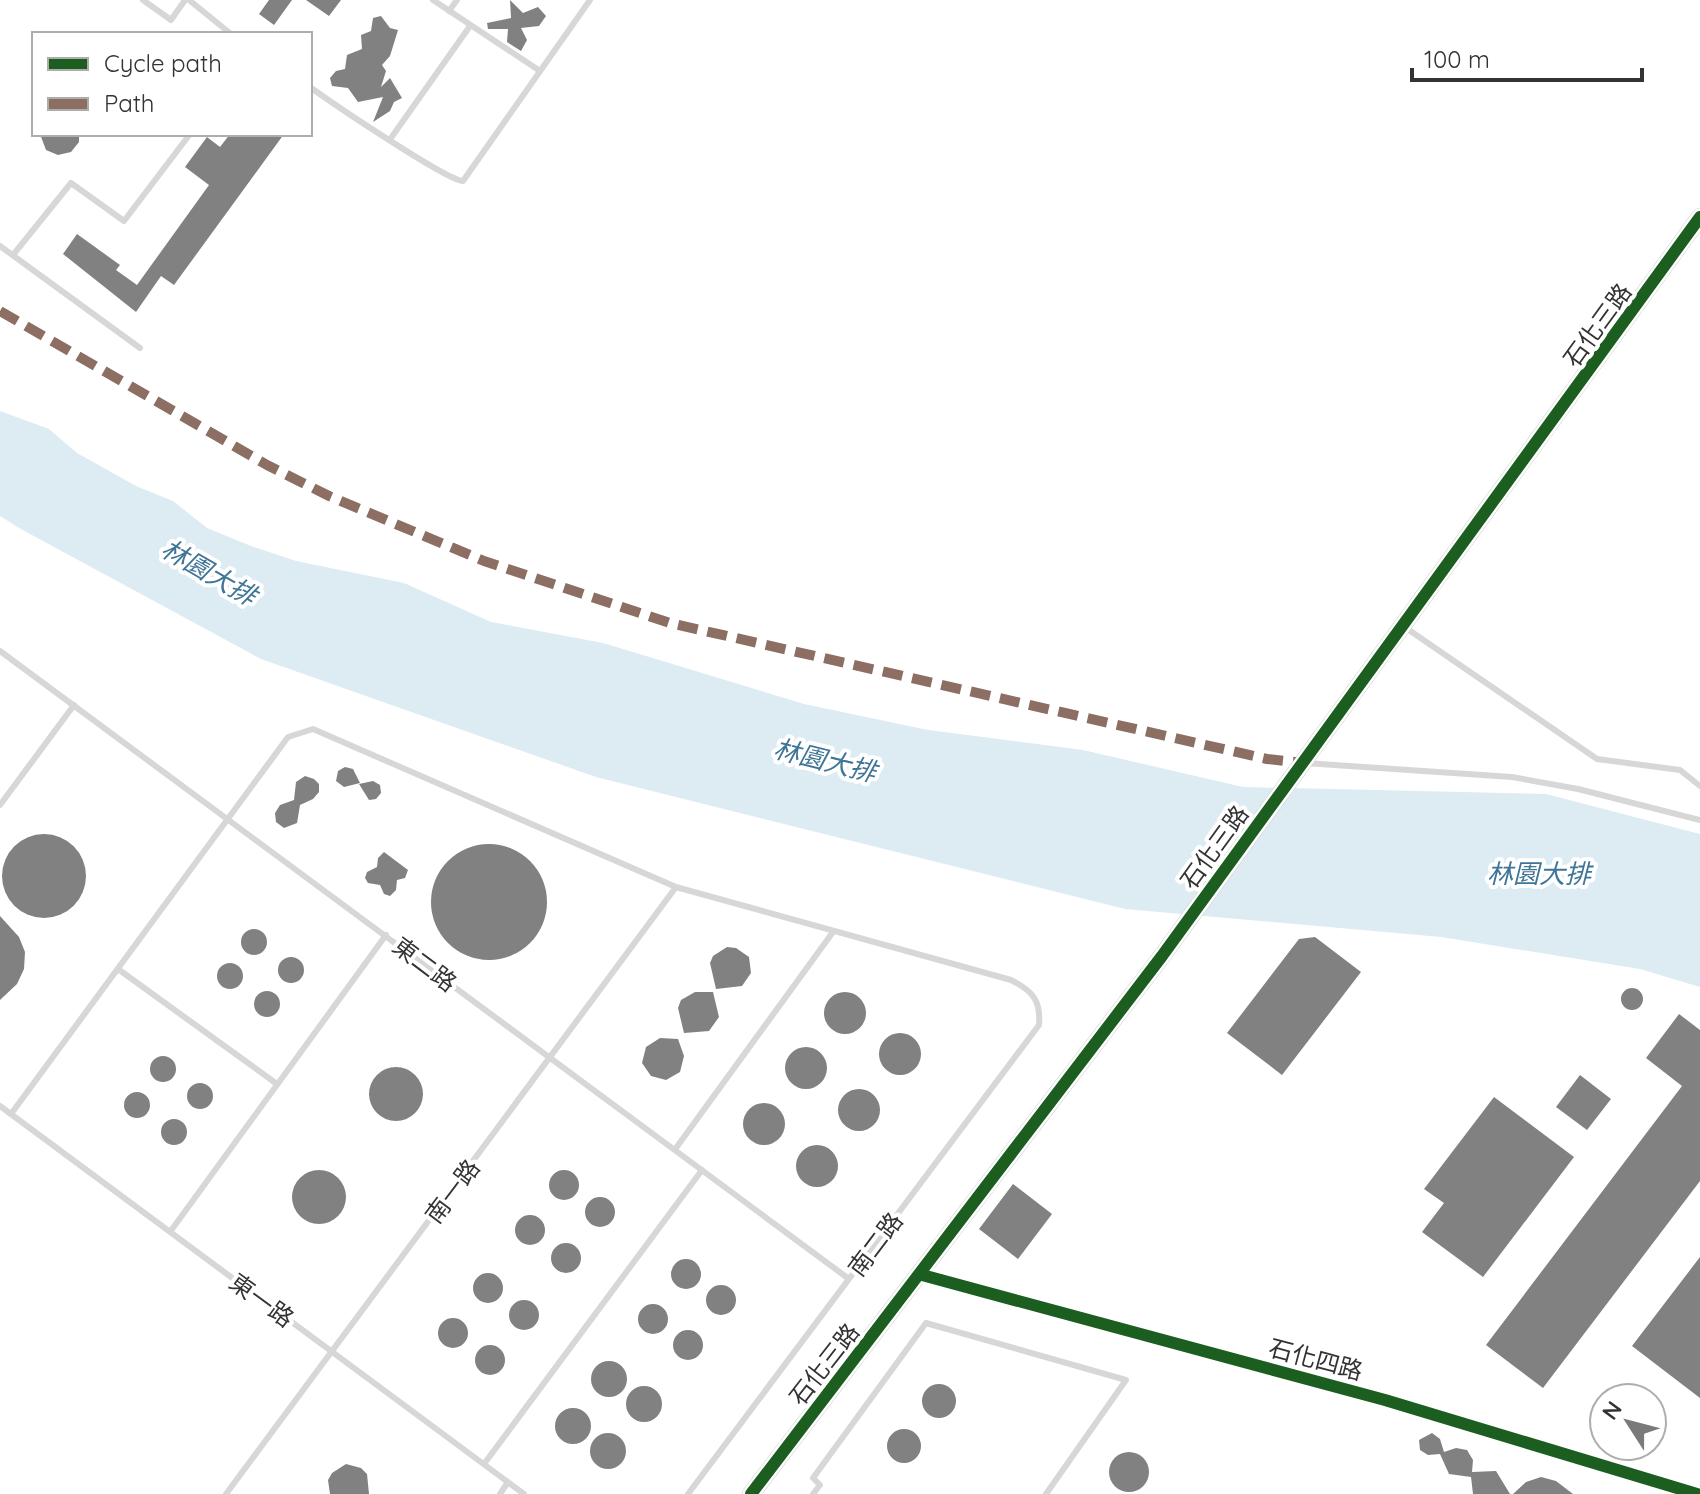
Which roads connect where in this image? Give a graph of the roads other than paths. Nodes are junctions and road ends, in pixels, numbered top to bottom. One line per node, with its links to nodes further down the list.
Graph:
1 (143, 0): 2 (lane)
2 (187, 0): 8 (lane)
3 (433, 0): 6 (lane)
4 (457, 0): 6 (lane)
5 (590, 0): 9 (lane)
6 (449, 11): 7 (lane)
7 (470, 26): 9 (lane); 12 (lane)
8 (228, 32)
9 (540, 71): 12 (lane)
10 (312, 89): 12 (lane)
11 (188, 136): 15 (lane)
12 (391, 138)
13 (1700, 217): 17 (street, 石化三路)
14 (0, 246): 15 (lane)
15 (13, 255): 16 (lane)
16 (140, 348)
17 (1403, 626): 20 (street, 石化三路); 21 (lane)
18 (0, 651): 19 (lane, 東二路)
19 (74, 705): 22 (lane); 23 (lane, 東二路)
20 (1308, 758): 24 (lane); 36 (street, 石化三路)
21 (1700, 786)
22 (0, 805)
23 (229, 817): 25 (lane); 27 (lane, 東二路); 28 (lane)
24 (1700, 820)
25 (676, 887): 26 (lane); 29 (lane, 南一路)
26 (833, 932): 33 (lane); 37 (lane, 南二路)
27 (386, 935): 29 (lane, 東二路); 30 (lane)
28 (118, 969): 30 (lane); 32 (lane)
29 (552, 1059): 33 (lane, 東二路); 38 (lane, 南一路)
30 (277, 1084): 35 (lane)
31 (0, 1106): 32 (lane, 東一路)
32 (11, 1114): 35 (lane, 東一路)
33 (676, 1148): 34 (lane, 東二路)
34 (702, 1170): 37 (lane, 東二路); 39 (lane)
35 (170, 1232): 38 (lane, 東一路)
36 (922, 1275): 45 (street, 石化三路); 48 (street, 石化四路)
37 (849, 1279): 44 (lane, 南二路)
38 (332, 1351): 39 (lane, 東一路); 41 (lane, 南一路)
39 (484, 1464): 40 (lane, 東一路)
40 (508, 1482): 42 (lane); 43 (lane, 東一路)
41 (226, 1494)
42 (500, 1494)
43 (524, 1494)
44 (688, 1494)
45 (751, 1494)
46 (813, 1494): 47 (lane)
47 (1046, 1494)
48 (1697, 1494)

